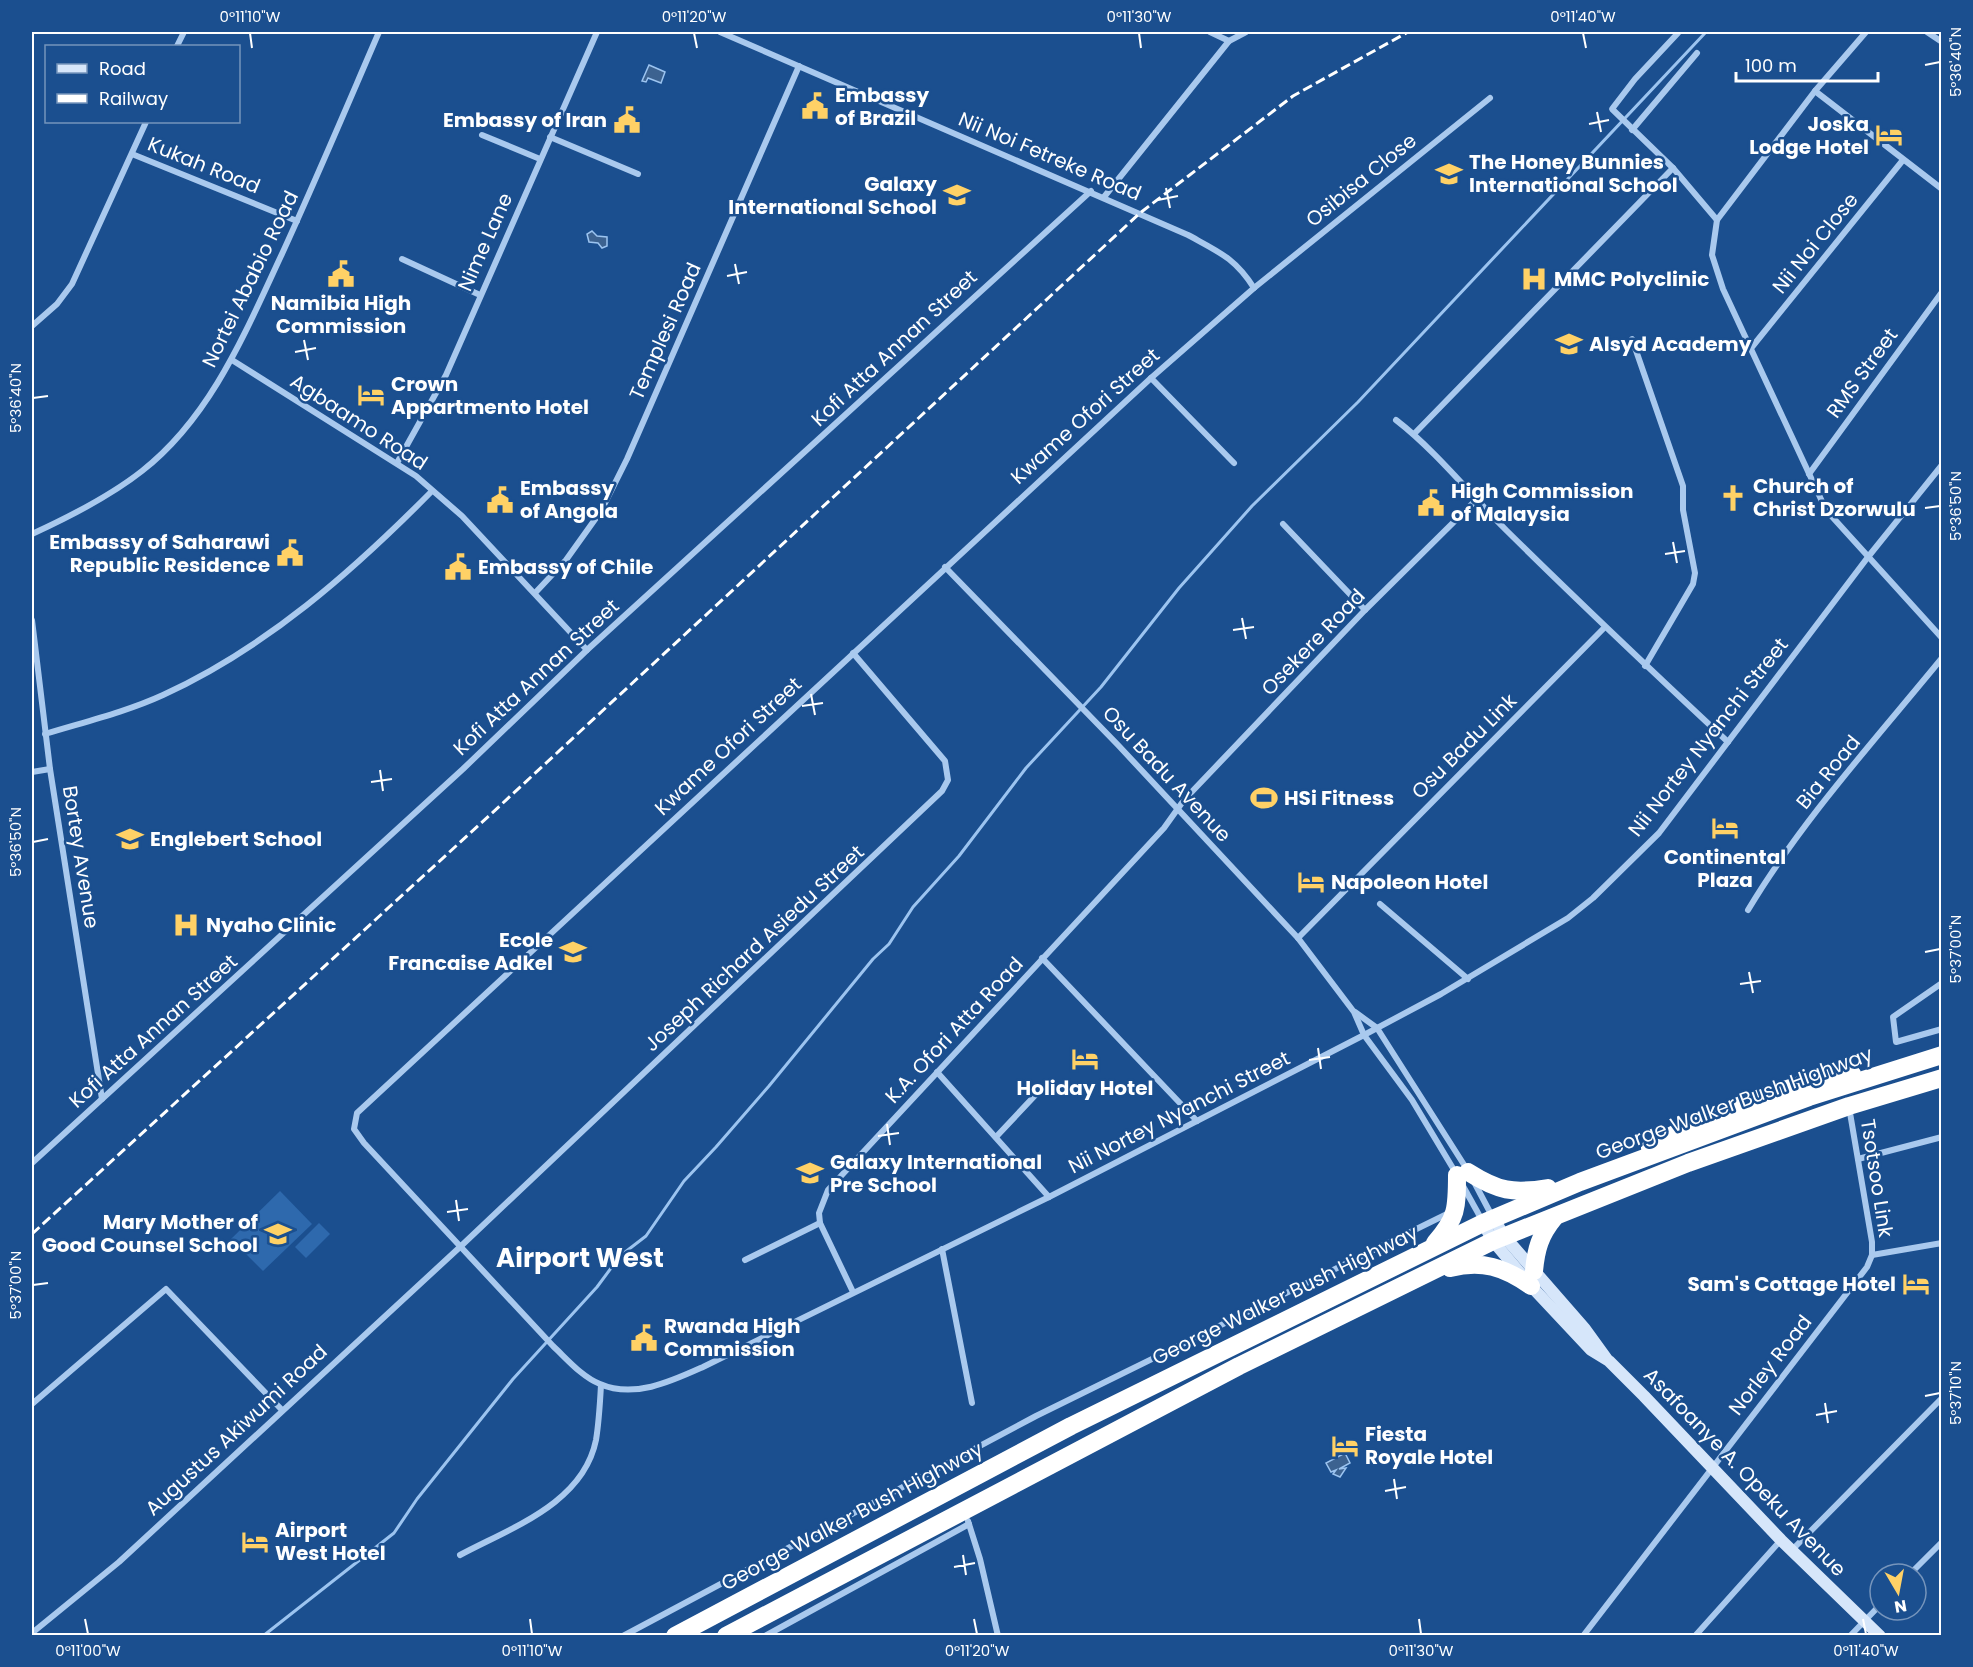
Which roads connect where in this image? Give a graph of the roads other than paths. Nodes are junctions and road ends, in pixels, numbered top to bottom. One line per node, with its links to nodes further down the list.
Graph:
1 (380, 32): 28 (street, Nortei Ababio Road)
2 (597, 32): 18 (street, Nime Lane)
3 (720, 32): 12 (street, Nii Noi Fetreke Road)
4 (1210, 32): 9 (street)
5 (1246, 32): 9 (street)
6 (1866, 32): 13 (street)
7 (1927, 32): 10 (street)
8 (1678, 33): 16 (street)
9 (1229, 41): 26 (street)
10 (1941, 42)
11 (1697, 53): 16 (street)
12 (799, 66): 25 (street, Nii Noi Fetreke Road); 50 (street, Templesi Road)
13 (1815, 91): 21 (street); 27 (street)
14 (1490, 98): 30 (street, Osibisa Close)
15 (146, 123): 19 (street)
16 (1632, 130): 22 (street)
17 (482, 135): 20 (street)
18 (550, 137): 20 (street, Nime Lane); 23 (street)
19 (132, 154): 28 (street, Kukah Road); 33 (street)
20 (540, 159): 32 (street, Nime Lane)
21 (1904, 160): 24 (street); 35 (street, Nii Noi Close)
22 (1673, 168): 27 (street); 39 (street)
23 (638, 174)
24 (1941, 189)
25 (1091, 191): 26 (street, Nii Noi Fetreke Road); 55 (street, Kofi Atta Annan Street)
26 (1104, 197): 30 (street, Nii Noi Fetreke Road)
27 (1717, 220): 35 (street)
28 (297, 222): 36 (street, Nortei Ababio Road)
29 (402, 259): 32 (street)
30 (1254, 288): 37 (street, Kwame Ofori Street)
31 (1941, 292): 43 (street, RMS Street)
32 (480, 295): 40 (street, Nime Lane)
33 (32, 326)
34 (1632, 339): 58 (street)
35 (1752, 347): 43 (street)
36 (232, 360): 40 (street, Agbaamo Road); 47 (street, Nortei Ababio Road)
37 (1151, 378): 41 (street); 49 (street, Kwame Ofori Street)
38 (1396, 420): 39 (street)
39 (1414, 434): 45 (street)
40 (398, 463): 44 (street, Agbaamo Road)
41 (1234, 463)
42 (1941, 465): 48 (street, Nii Nortey Nyanchi Street)
43 (1809, 474): 48 (street)
44 (432, 491): 50 (street, Agbaamo Road); 59 (street)
45 (1476, 500): 51 (street, Osekere Road); 53 (street)
46 (1283, 524): 51 (street)
47 (32, 534)
48 (1868, 557): 54 (street); 60 (street, Nii Nortey Nyanchi Street)
49 (945, 567): 56 (street, Kwame Ofori Street); 63 (street, Osu Badu Avenue)
50 (535, 593): 55 (street, Agbaamo Road)
51 (1365, 610): 63 (street, Osekere Road)
52 (32, 620): 59 (street, Bortey Avenue)
53 (1604, 628): 58 (street); 66 (street, Osu Badu Link)
54 (1941, 638)
55 (587, 650): 78 (street, Kofi Atta Annan Street)
56 (853, 653): 94 (street, Joseph Richard Asiedu Street); 94 (street, Kwame Ofori Street)
57 (1941, 658): 65 (street, Bia Road)
58 (1645, 666): 60 (street)
59 (45, 734): 61 (street, Bortey Avenue)
60 (1728, 742): 68 (street, Nii Nortey Nyanchi Street)
61 (50, 769): 62 (street); 78 (street, Bortey Avenue)
62 (32, 772)
63 (1178, 809): 66 (street, Osu Badu Avenue); 67 (street, K.A. Ofori Atta Road)
64 (1380, 904): 68 (street)
65 (1748, 910)
66 (1298, 938): 70 (street, Osu Badu Avenue)
67 (1042, 958): 75 (street, K.A. Ofori Atta Road); 80 (street)
68 (1468, 979): 71 (street, Nii Nortey Nyanchi Street)
69 (1941, 983): 72 (street)
70 (1354, 1012): 71 (street, Osu Badu Avenue); 73 (street, Osu Badu Avenue)
71 (1377, 1028): 73 (street, Nii Nortey Nyanchi Street); 85 (street, Osu Badu Avenue)
72 (1941, 1029)
73 (1364, 1035): 80 (street, Nii Nortey Nyanchi Street); 85 (street, Osu Badu Avenue)
74 (1941, 1055): 86 (highway, George Walker Bush Highway)
75 (938, 1072): 81 (street); 91 (street, K.A. Ofori Atta Road)
76 (1941, 1078): 79 (highway, George Walker Bush Highway)
77 (1043, 1087): 81 (street)
78 (102, 1099): 84 (street, Kofi Atta Annan Street)
79 (1849, 1106): 83 (street, Tsotsoo Link); 89 (highway, George Walker Bush Highway)
80 (1197, 1122): 87 (street, Nii Nortey Nyanchi Street)
81 (996, 1137): 87 (street)
82 (1941, 1137): 83 (street)
83 (1858, 1159): 97 (street, Tsotsoo Link)
84 (32, 1163)
85 (1462, 1174): 86 (highway); 88 (highway); 90 (street, Osu Badu Avenue); 90 (street, Osu Badu Avenue)
86 (1580, 1182): 90 (highway, George Walker Bush Highway)
87 (1049, 1197): 95 (street, Nii Nortey Nyanchi Street)
88 (1457, 1208): 96 (highway); 117 (street)
89 (1554, 1218): 92 (highway, George Walker Bush Highway); 100 (highway)
90 (1488, 1221): 92 (main road, Asafoanye A. Opeku Avenue); 96 (highway, George Walker Bush Highway)
91 (820, 1223): 98 (street); 101 (street)
92 (1499, 1238): 99 (highway, George Walker Bush Highway); 100 (main road, Asafoanye A. Opeku Avenue)
93 (1941, 1243): 97 (street)
94 (460, 1247): 102 (street); 106 (street, Augustus Akiwumi Road)
95 (942, 1249): 101 (street, Nii Nortey Nyanchi Street); 104 (street)
96 (1430, 1249): 118 (highway, George Walker Bush Highway)
97 (1872, 1255): 107 (street, Norley Road)
98 (745, 1260)
99 (1424, 1274): 100 (highway); 108 (highway, George Walker Bush Highway)
100 (1533, 1278): 107 (main road, Asafoanye A. Opeku Avenue)
101 (853, 1292): 102 (street, Nii Nortey Nyanchi Street)
102 (601, 1385): 112 (street)
103 (1941, 1398): 111 (street)
104 (972, 1402)
105 (32, 1404): 106 (street)
106 (282, 1410): 116 (street, Augustus Akiwumi Road)
107 (1712, 1467): 109 (main road, Asafoanye A. Opeku Avenue); 122 (street, Norley Road)
108 (966, 1516): 119 (highway); 120 (street); 121 (street)
109 (1780, 1540): 111 (main road, Asafoanye A. Opeku Avenue); 123 (street)
110 (1941, 1542): 113 (street)
111 (1791, 1551): 115 (main road, Asafoanye A. Opeku Avenue)
112 (459, 1555)
113 (1922, 1562)
114 (1868, 1617): 115 (street)
115 (1865, 1620): 124 (street); 125 (main road, Asafoanye A. Opeku Avenue)
116 (32, 1633)
117 (623, 1635)
118 (675, 1635)
119 (726, 1635)
120 (765, 1635)
121 (998, 1635)
122 (1583, 1635)
123 (1695, 1635)
124 (1850, 1635)
125 (1880, 1635)

